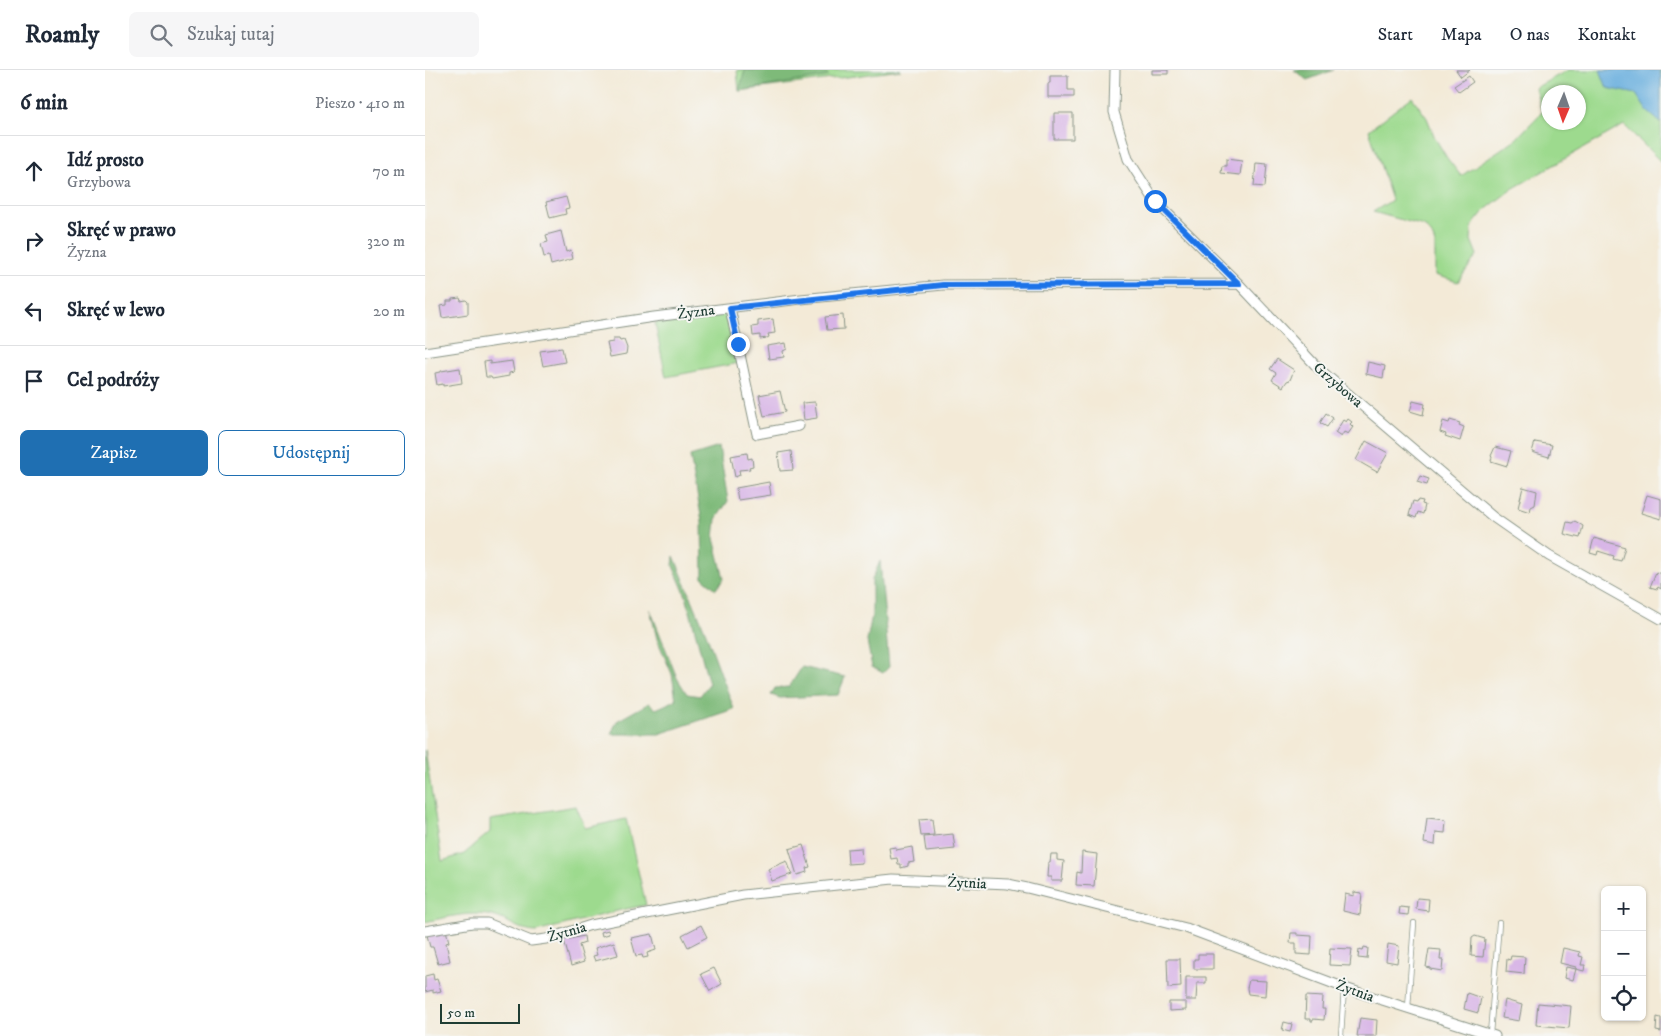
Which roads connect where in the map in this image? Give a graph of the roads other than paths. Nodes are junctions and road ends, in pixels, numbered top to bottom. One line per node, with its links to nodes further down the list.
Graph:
1 (1115, 70): 2 (street, Grzybowa)
2 (1239, 284): 3 (street, Żyzna); 6 (street, Grzybowa)
3 (730, 308): 4 (street, Żyzna); 5 (street)
4 (425, 352)
5 (799, 426)
6 (1661, 619)
7 (1414, 923): 11 (lane)
8 (1499, 923): 12 (lane)
9 (425, 931): 10 (street, Żytnia)
10 (1344, 988): 11 (street, Żytnia); 13 (lane)
11 (1408, 1009): 12 (street, Żytnia)
12 (1492, 1035)
13 (1341, 1036)

